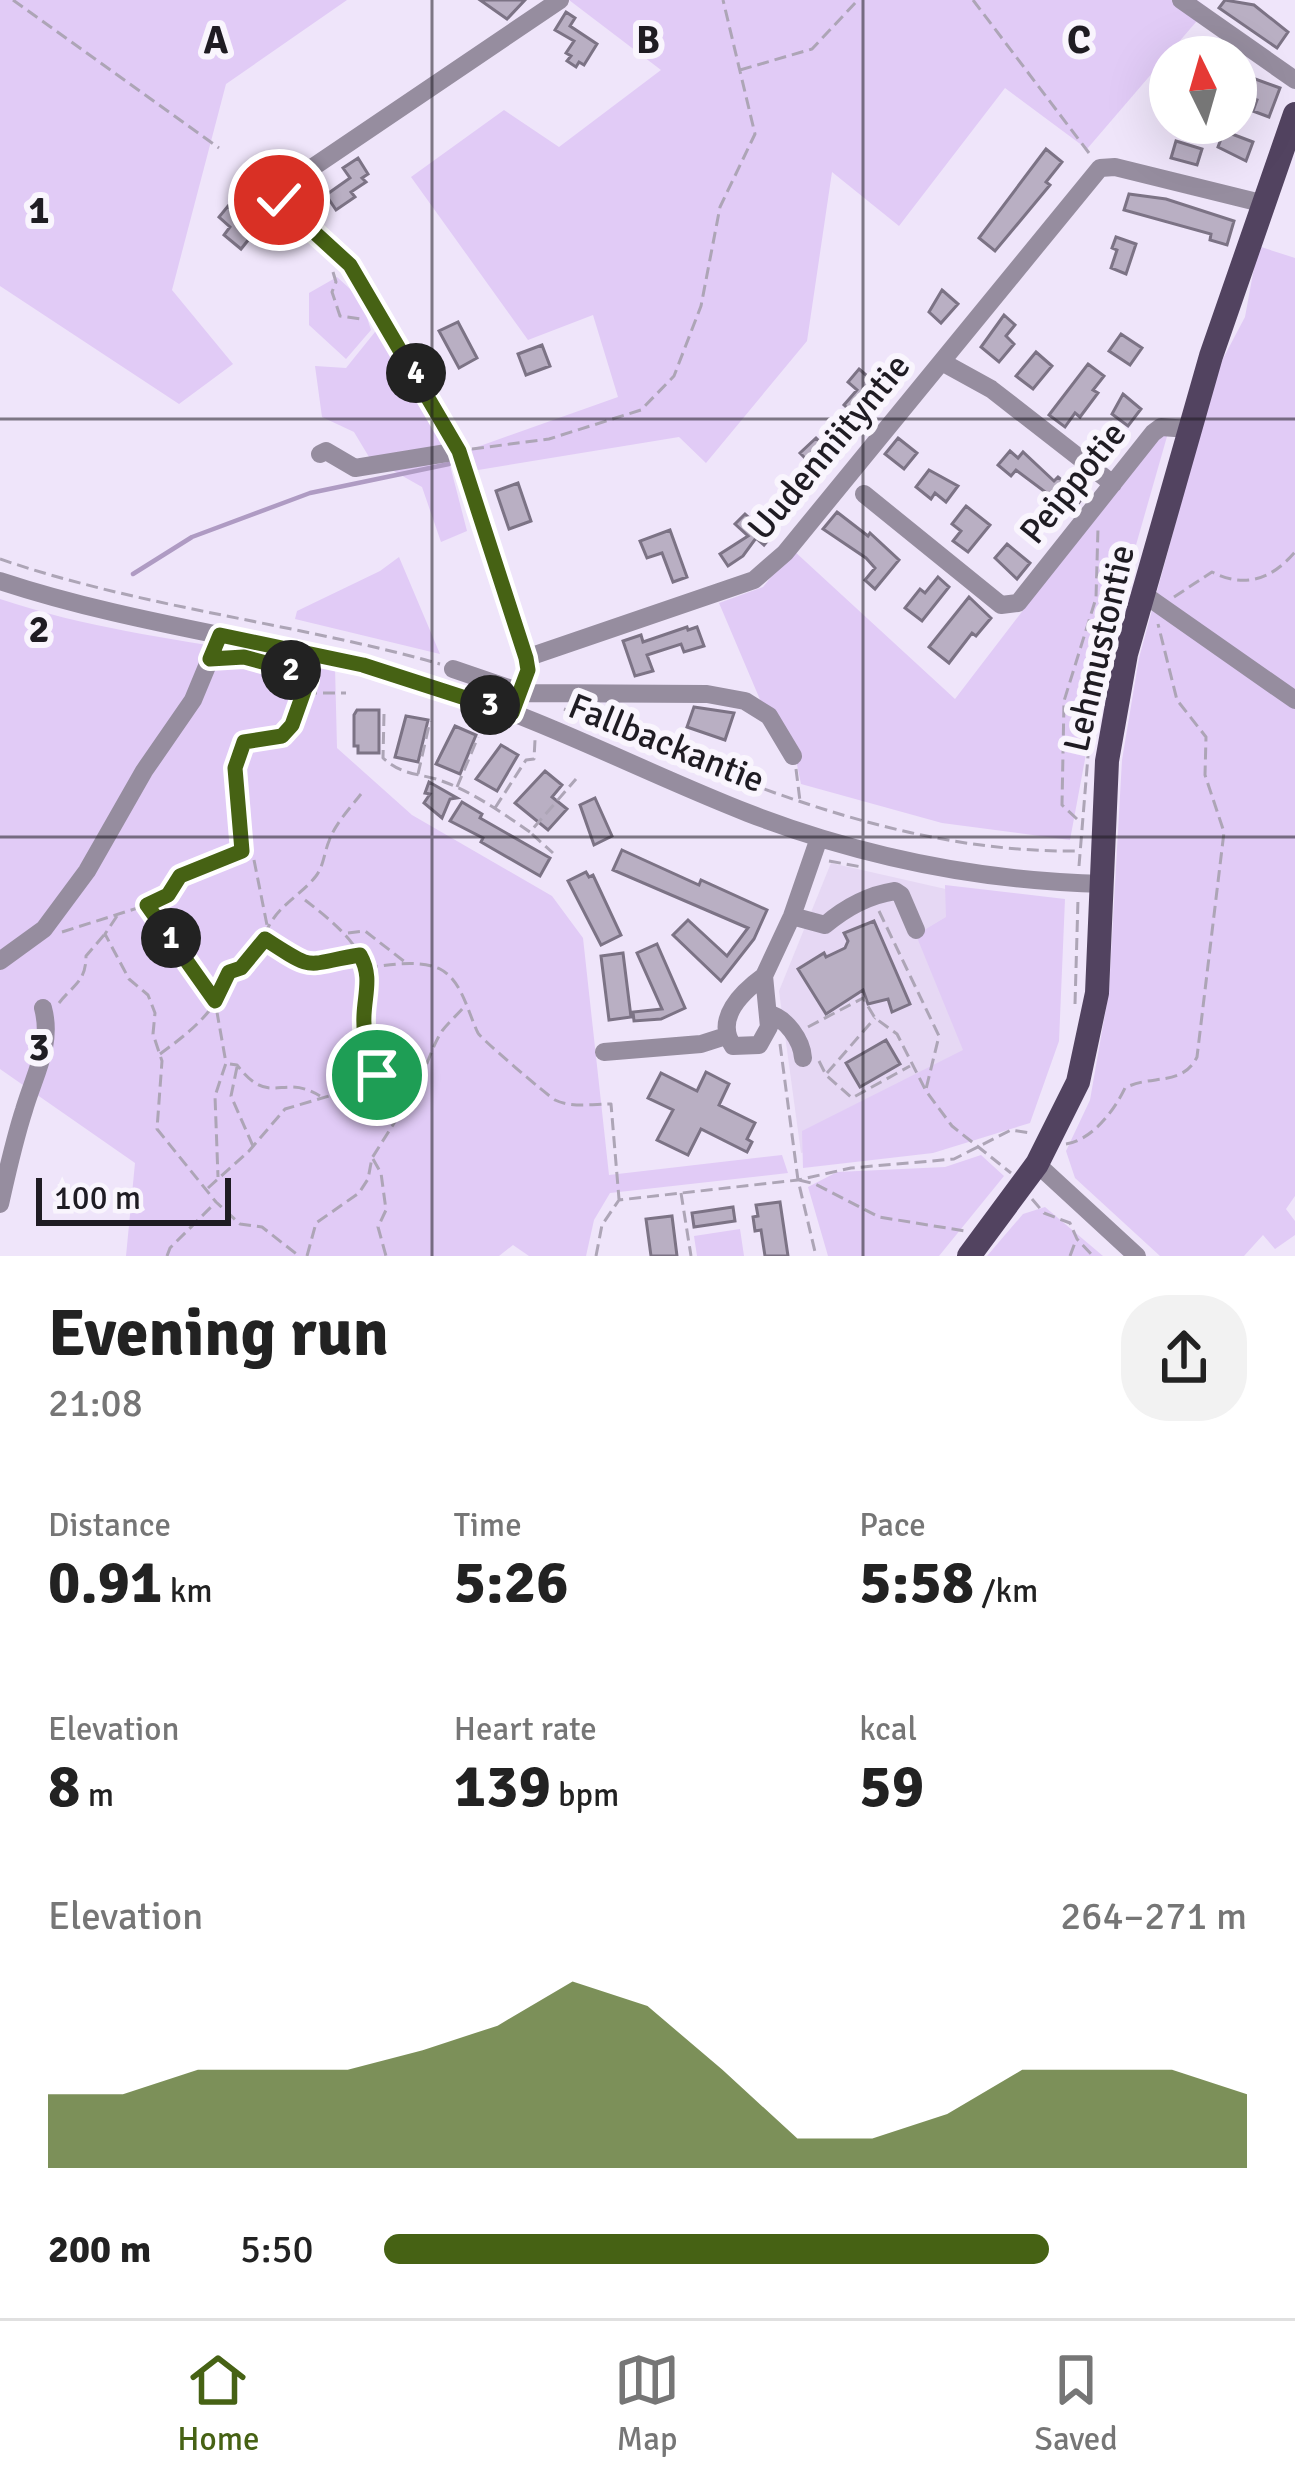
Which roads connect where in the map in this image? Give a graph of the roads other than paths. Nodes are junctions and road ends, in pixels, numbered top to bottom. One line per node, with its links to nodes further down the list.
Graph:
1 (560, 0): 8 (street)
2 (1181, 0): 3 (street)
3 (1295, 80)
4 (1295, 114): 5 (main road, Lehmustontie)
5 (1261, 202): 6 (street, Uudenniityntie); 7 (main road, Lehmustontie)
6 (942, 362): 10 (street); 15 (street, Uudenniityntie)
7 (1189, 429): 10 (street, Peippotie); 13 (main road, Lehmustontie)
8 (459, 451): 9 (street); 15 (street)
9 (320, 454)
10 (1113, 484): 11 (street, Peippotie)
11 (864, 494)
12 (0, 580): 14 (street, Fallbackantie)
13 (1154, 601): 18 (street); 22 (main road, Lehmustontie)
14 (220, 635): 19 (street, Fallbackantie); 25 (street)
15 (526, 658): 17 (street)
16 (453, 668): 17 (street)
17 (523, 693): 19 (street); 20 (street)
18 (1295, 700)
19 (512, 713): 21 (street, Fallbackantie)
20 (793, 756)
21 (819, 838): 22 (street, Fallbackantie); 23 (street)
22 (1104, 884): 32 (main road, Lehmustontie)
23 (792, 916): 24 (street); 26 (street)
24 (916, 930)
25 (0, 961)
26 (764, 976): 28 (street); 29 (street)
27 (44, 1014): 33 (street)
28 (772, 1015): 29 (street); 31 (street)
29 (726, 1036): 30 (street)
30 (604, 1052)
31 (807, 1053)
32 (1024, 1174): 34 (main road, Lehmustontie); 35 (street)
33 (0, 1204)
34 (964, 1243)
35 (1137, 1256)

